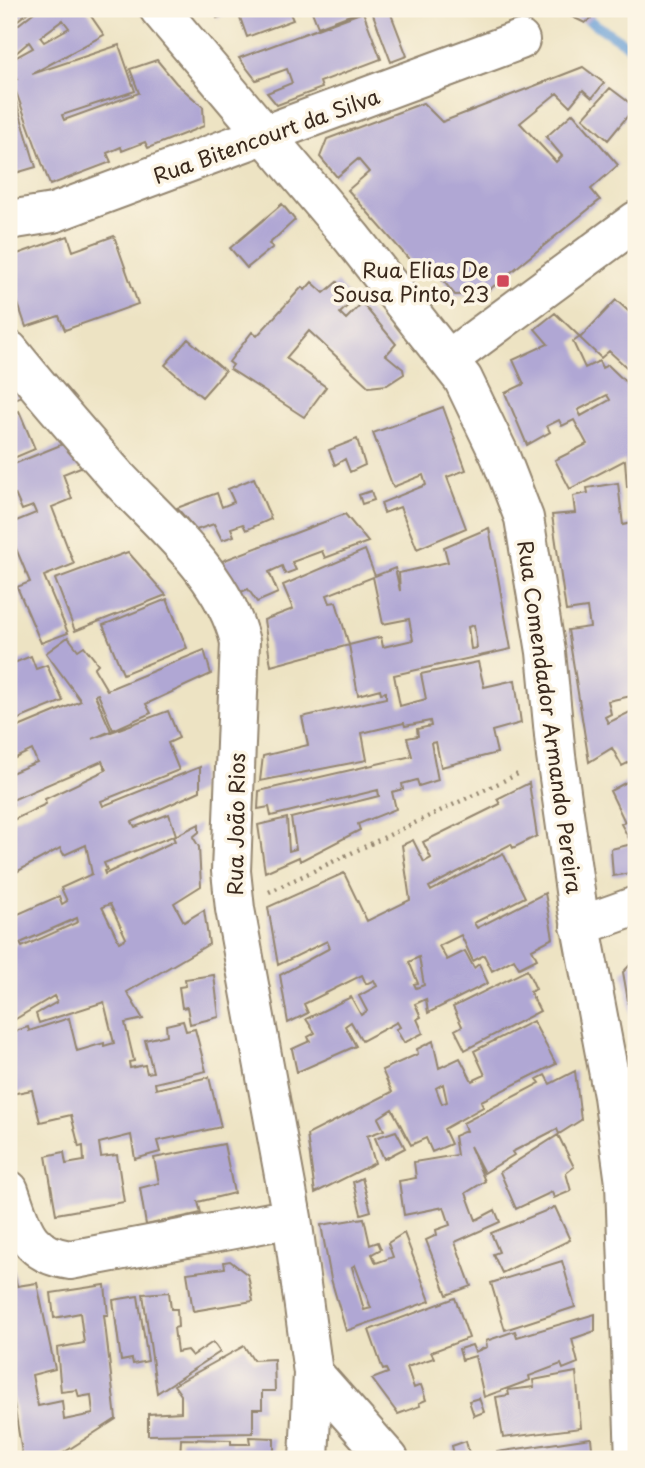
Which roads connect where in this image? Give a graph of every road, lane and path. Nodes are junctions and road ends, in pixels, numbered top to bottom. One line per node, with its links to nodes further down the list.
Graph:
1 (159, 9): 3 (street, Rua Comendador Armando Pereira)
2 (520, 40): 3 (street, Rua Bitencourt da Silva)
3 (264, 134): 4 (street, Rua Bitencourt da Silva); 7 (street, Rua Comendador Armando Pereira)
4 (9, 220)
5 (636, 221): 7 (street)
6 (9, 350): 10 (street, Rua João Rios)
7 (449, 359): 8 (street, Rua Comendador Armando Pereira)
8 (556, 756): 10 (path); 11 (street, Rua Comendador Armando Pereira)
9 (636, 906): 11 (street)
10 (235, 909): 13 (street, Rua João Rios)
11 (580, 926): 17 (street, Rua Comendador Armando Pereira)
12 (9, 1190): 13 (street)
13 (292, 1218): 14 (street, Rua João Rios)
14 (313, 1373): 15 (street, Rua João Rios); 16 (street)
15 (309, 1459)
16 (389, 1459)
17 (635, 1459)

